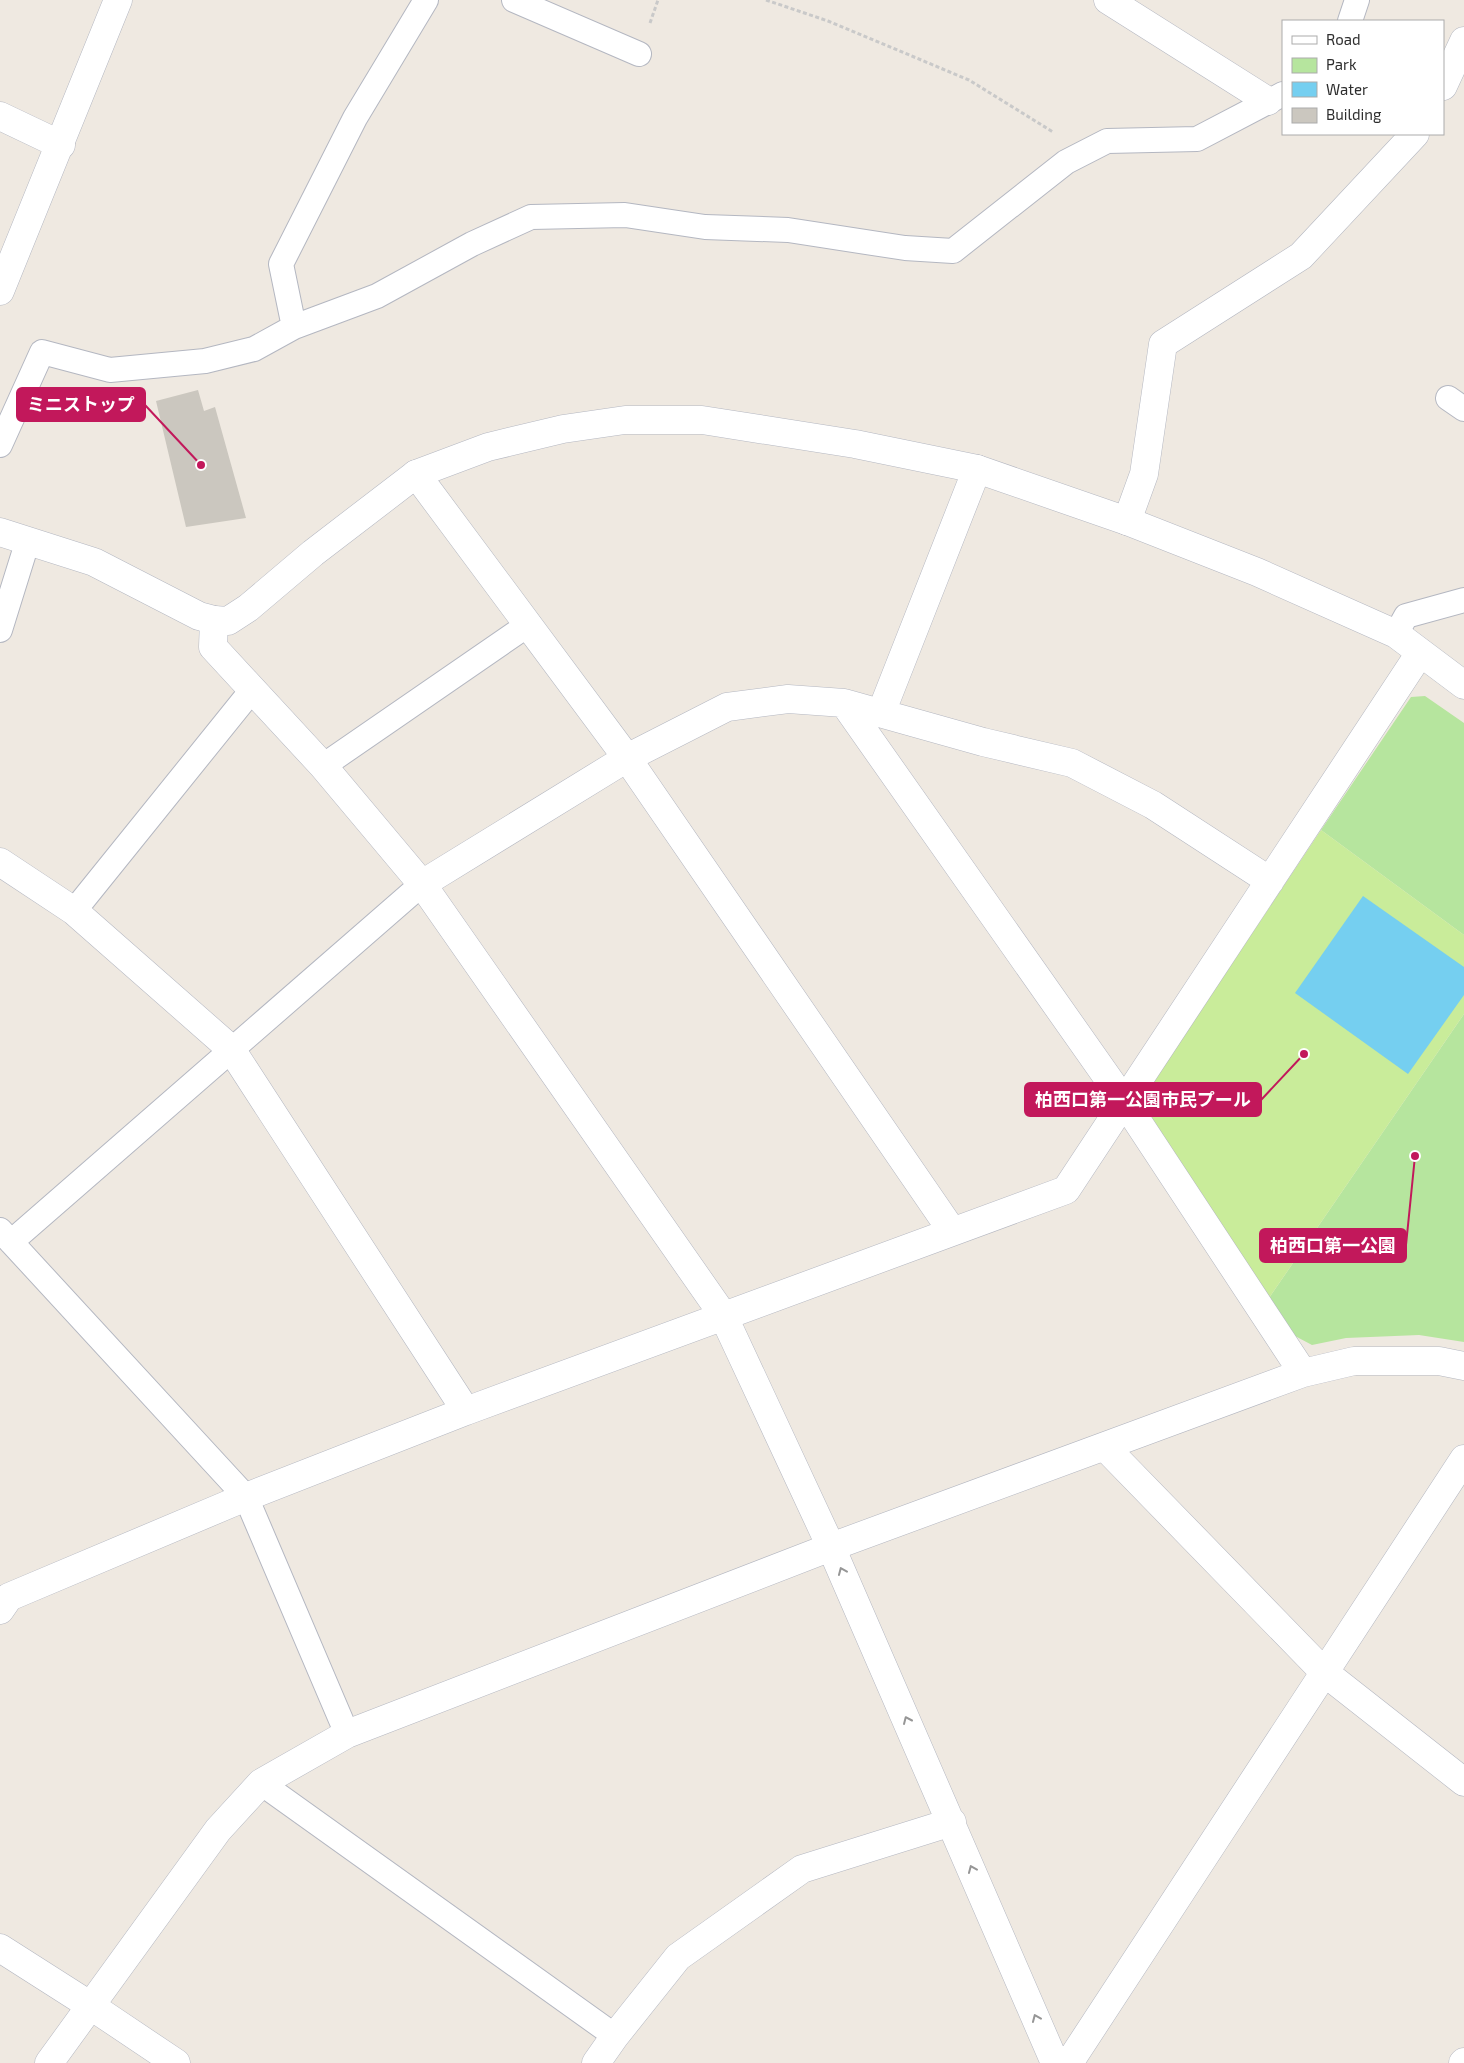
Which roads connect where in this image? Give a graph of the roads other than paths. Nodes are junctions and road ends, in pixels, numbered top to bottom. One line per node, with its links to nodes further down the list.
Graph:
1 (118, 0): 13 (street)
2 (426, 0): 15 (lane)
3 (514, 0): 8 (lane)
4 (1108, 0): 10 (street)
5 (1357, 0): 6 (lane)
6 (1350, 20)
7 (1464, 41): 9 (street)
8 (639, 54)
9 (1444, 84)
10 (1275, 98): 15 (lane)
11 (0, 116): 13 (street)
12 (1414, 135): 19 (street)
13 (61, 145): 14 (street)
14 (0, 292)
15 (294, 327): 16 (lane)
16 (0, 445)
17 (977, 469): 18 (street); 19 (street); 31 (street)
18 (416, 474): 23 (street); 24 (street)
19 (1127, 521): 26 (street)
20 (0, 532): 21 (street)
21 (28, 540): 23 (street); 25 (lane)
22 (1464, 600): 26 (lane)
23 (214, 620): 29 (street)
24 (530, 624): 32 (street); 33 (lane)
25 (0, 630)
26 (1396, 634): 27 (street)
27 (1420, 653): 28 (street); 35 (street)
28 (1464, 685)
29 (252, 690): 33 (street); 37 (lane)
30 (844, 704): 31 (street); 32 (street); 39 (street)
31 (881, 712): 35 (street)
32 (628, 758): 36 (street); 40 (street)
33 (323, 766): 36 (street)
34 (0, 862): 37 (street)
35 (1270, 880): 39 (street)
36 (422, 884): 38 (lane); 42 (street)
37 (74, 911): 38 (street)
38 (231, 1049): 41 (lane); 45 (street)
39 (1124, 1101): 40 (street); 44 (street)
40 (952, 1231): 42 (street)
41 (6, 1236): 48 (lane)
42 (723, 1315): 45 (street); 49 (street)
43 (1464, 1366): 44 (street)
44 (1303, 1373): 46 (street)
45 (466, 1410): 48 (street)
46 (1105, 1447): 49 (street); 51 (street)
47 (1464, 1459): 51 (street)
48 (246, 1497): 50 (street); 52 (lane)
49 (831, 1546): 52 (street); 55 (street, one-way to 49)
50 (3, 1598)
51 (1324, 1672): 53 (street); 63 (street)
52 (347, 1734): 54 (street)
53 (1464, 1782)
54 (261, 1783): 57 (street); 58 (lane)
55 (952, 1822): 58 (street); 62 (street, one-way to 55)
56 (0, 1948): 57 (street)
57 (91, 2006): 59 (street); 60 (street)
58 (616, 2036): 61 (street)
59 (49, 2063)
60 (176, 2063)
61 (596, 2063)
62 (1055, 2063)
63 (1069, 2063)

